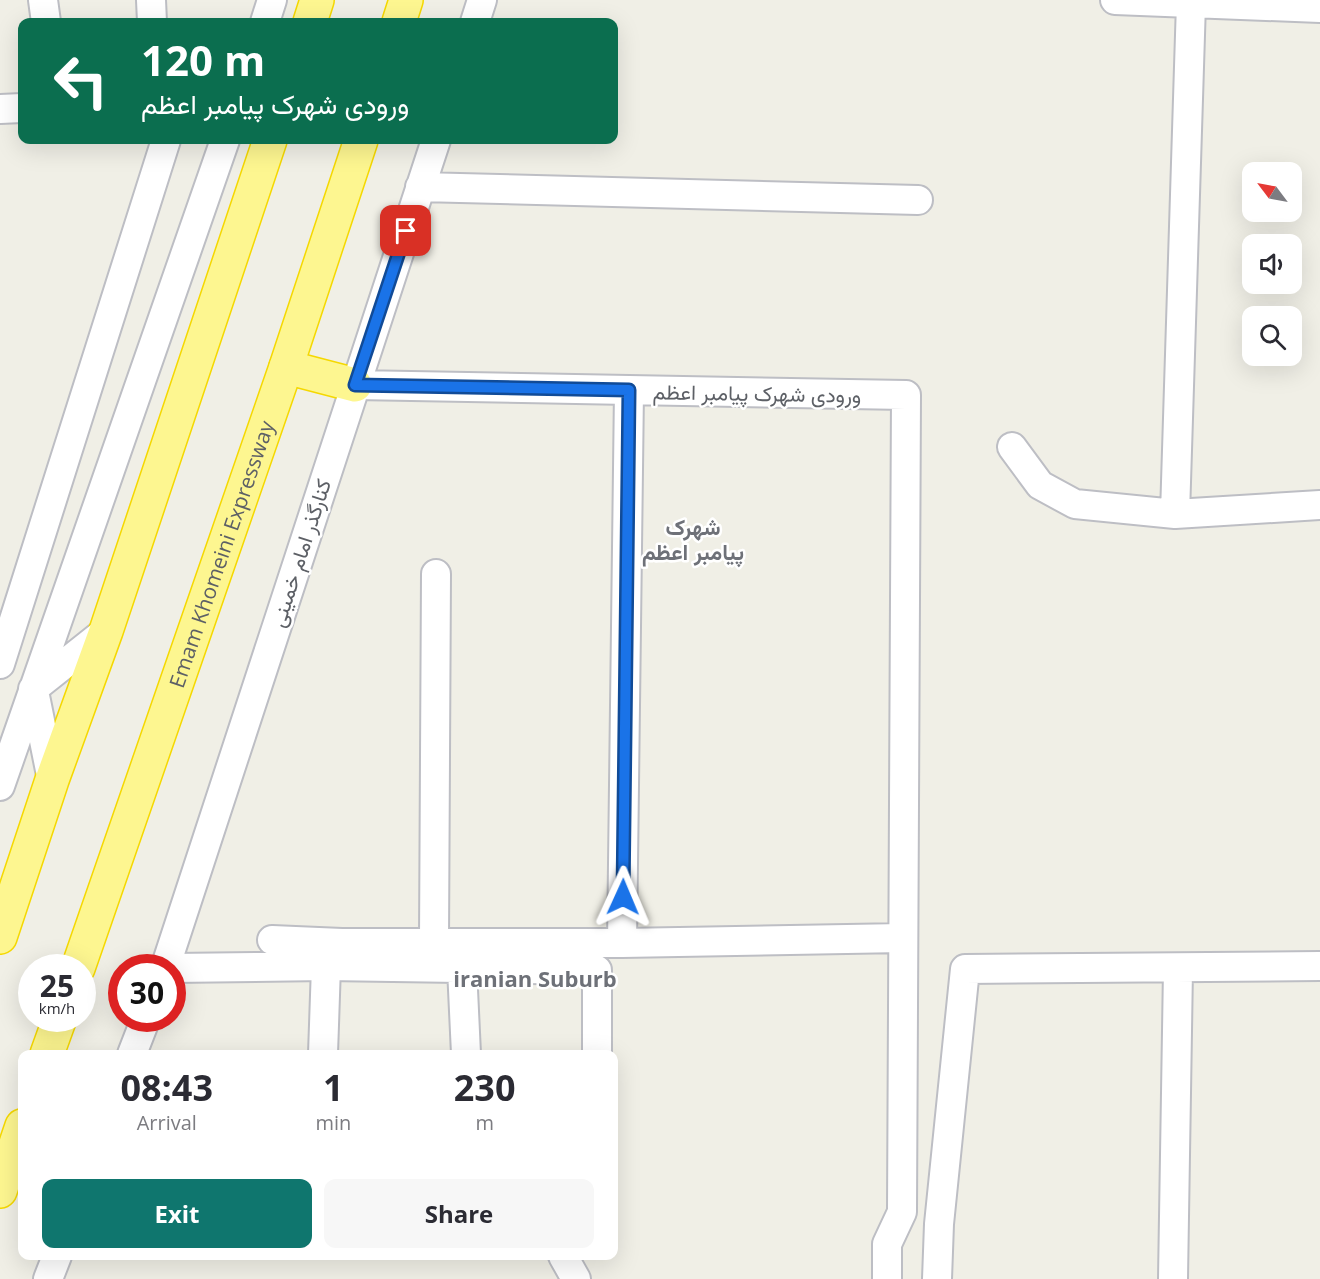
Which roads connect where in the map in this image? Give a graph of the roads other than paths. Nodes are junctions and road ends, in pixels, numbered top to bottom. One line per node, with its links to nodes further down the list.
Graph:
1 (43, 0): 10 (street)
2 (151, 0): 11 (street)
3 (272, 0): 12 (street)
4 (317, 0): 13 (highway)
5 (406, 0): 14 (highway)
6 (482, 0): 15 (street)
7 (1115, 0): 8 (street)
8 (1191, 3): 9 (street); 30 (street)
9 (1320, 8)
10 (45, 18)
11 (152, 18)
12 (266, 18)
13 (311, 18)
14 (400, 18)
15 (475, 18)
16 (18, 108): 17 (street)
17 (0, 109)
18 (165, 144): 33 (street)
19 (224, 144): 34 (street)
20 (269, 144): 32 (highway)
21 (360, 144): 25 (highway, Emam Khomeini Expressway)
22 (435, 144): 23 (street, کنارگذر امام خمینی)
23 (420, 187): 24 (street); 26 (street, کنارگذر امام خمینی)
24 (918, 200)
25 (286, 366): 26 (highway); 42 (highway, Emam Khomeini Expressway)
26 (355, 385): 27 (street, ورودی شهرک پیامبر اعظم); 43 (street, کنارگذر امام خمینی)
27 (629, 390): 38 (street, ورودی شهرک پیامبر اعظم); 41 (street)
28 (1012, 447): 30 (street)
29 (1320, 505): 30 (street)
30 (1175, 514)
31 (436, 574): 40 (street)
32 (106, 631): 34 (street); 35 (highway)
33 (0, 664)
34 (33, 689): 35 (street); 36 (street)
35 (52, 780): 37 (highway)
36 (0, 786)
37 (0, 937)
38 (903, 938): 41 (street); 62 (street)
39 (272, 940): 40 (street)
40 (434, 941): 41 (street)
41 (622, 943)
42 (83, 954)
43 (170, 954)
44 (326, 966): 46 (street); 47 (street); 53 (street)
45 (1320, 966): 48 (street)
46 (186, 968)
47 (462, 968): 54 (street); 55 (street)
48 (1178, 969): 63 (street); 64 (street)
49 (55, 1032): 51 (highway)
50 (141, 1032): 52 (street)
51 (49, 1050)
52 (134, 1050)
53 (323, 1050)
54 (466, 1050)
55 (597, 1050)
56 (18, 1138): 57 (highway)
57 (0, 1191)
58 (55, 1260): 60 (street)
59 (565, 1260): 61 (street)
60 (48, 1279)
61 (576, 1279)
62 (886, 1279)
63 (937, 1279)
64 (1173, 1279)

